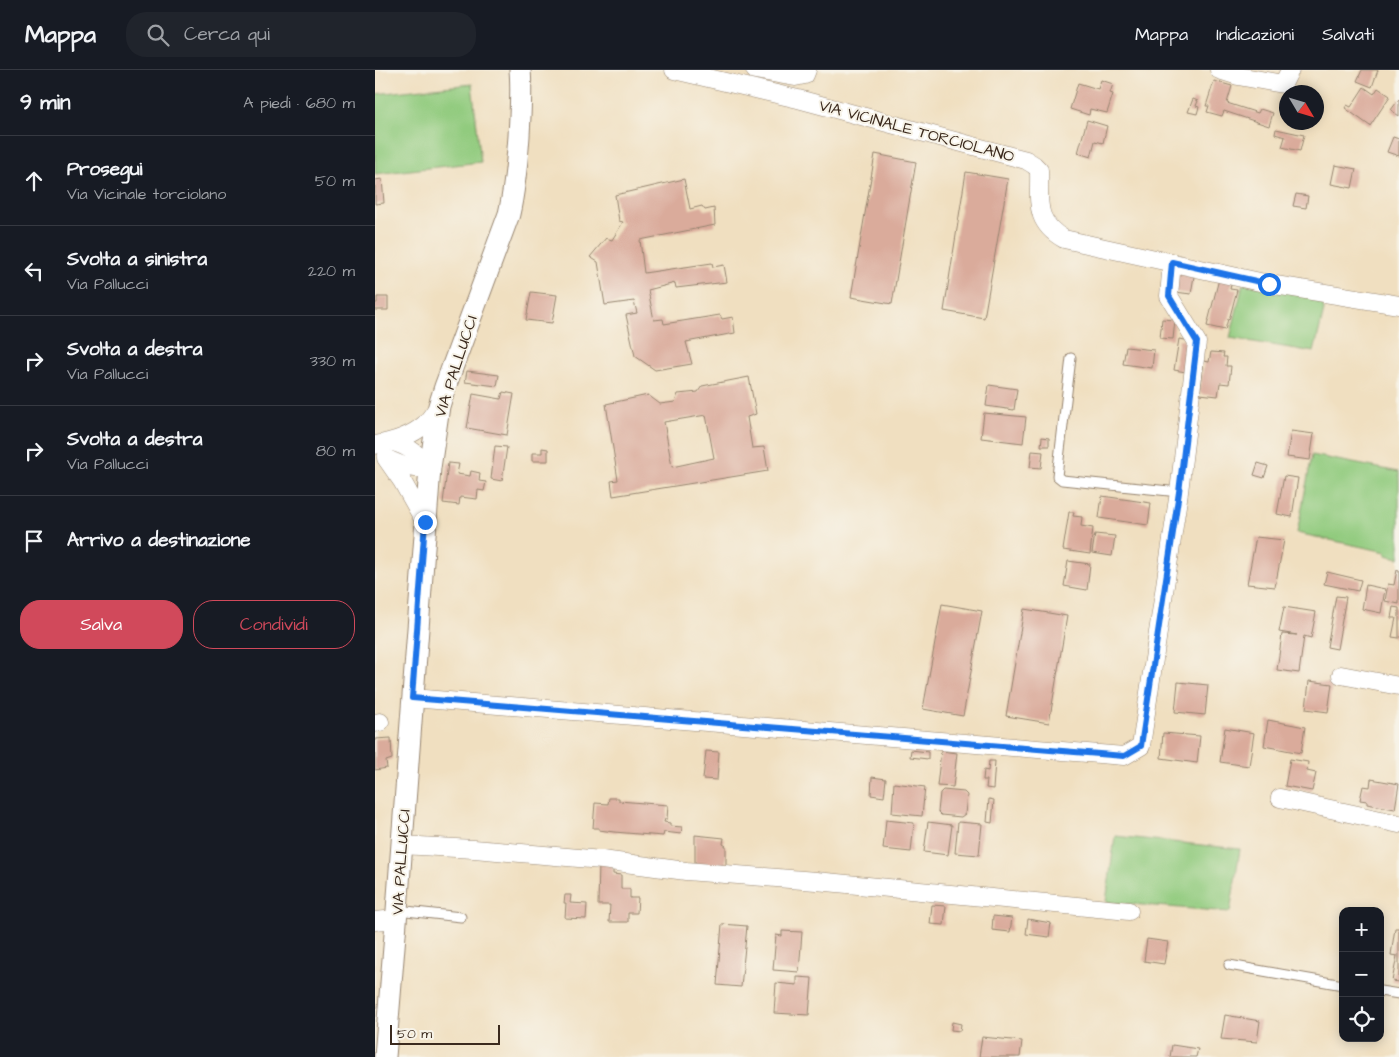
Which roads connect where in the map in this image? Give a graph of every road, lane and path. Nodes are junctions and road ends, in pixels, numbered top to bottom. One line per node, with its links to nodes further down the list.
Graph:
1 (520, 70): 11 (street, VIA PALLUCCI)
2 (674, 70): 7 (street, VIA VICINALE TORCIOLANO)
3 (755, 70): 6 (street)
4 (1219, 70): 5 (street)
5 (1290, 70)
6 (806, 73): 7 (street)
7 (798, 99): 8 (street, VIA VICINALE TORCIOLANO)
8 (1172, 262): 9 (street, VIA VICINALE TORCIOLANO); 14 (street)
9 (1399, 305)
10 (1071, 358): 14 (lane)
11 (439, 406): 12 (street); 13 (street, VIA PALLUCCI)
12 (382, 448): 13 (street); 15 (street)
13 (430, 468): 15 (street, VIA PALLUCCI)
14 (1179, 492): 18 (street)
15 (425, 522): 18 (street, VIA PALLUCCI)
16 (1341, 675): 17 (street)
17 (1399, 686)
18 (412, 698): 21 (street, VIA PALLUCCI)
19 (1280, 798): 20 (street)
20 (1399, 824)
21 (401, 845): 22 (street); 23 (street, VIA PALLUCCI)
22 (1129, 911)
23 (397, 915): 24 (lane); 25 (street); 30 (street, VIA PALLUCCI)
24 (461, 916)
25 (375, 921)
26 (1229, 966): 27 (lane)
27 (1339, 983)
28 (1384, 992): 29 (lane)
29 (1399, 994)
30 (385, 1057)

